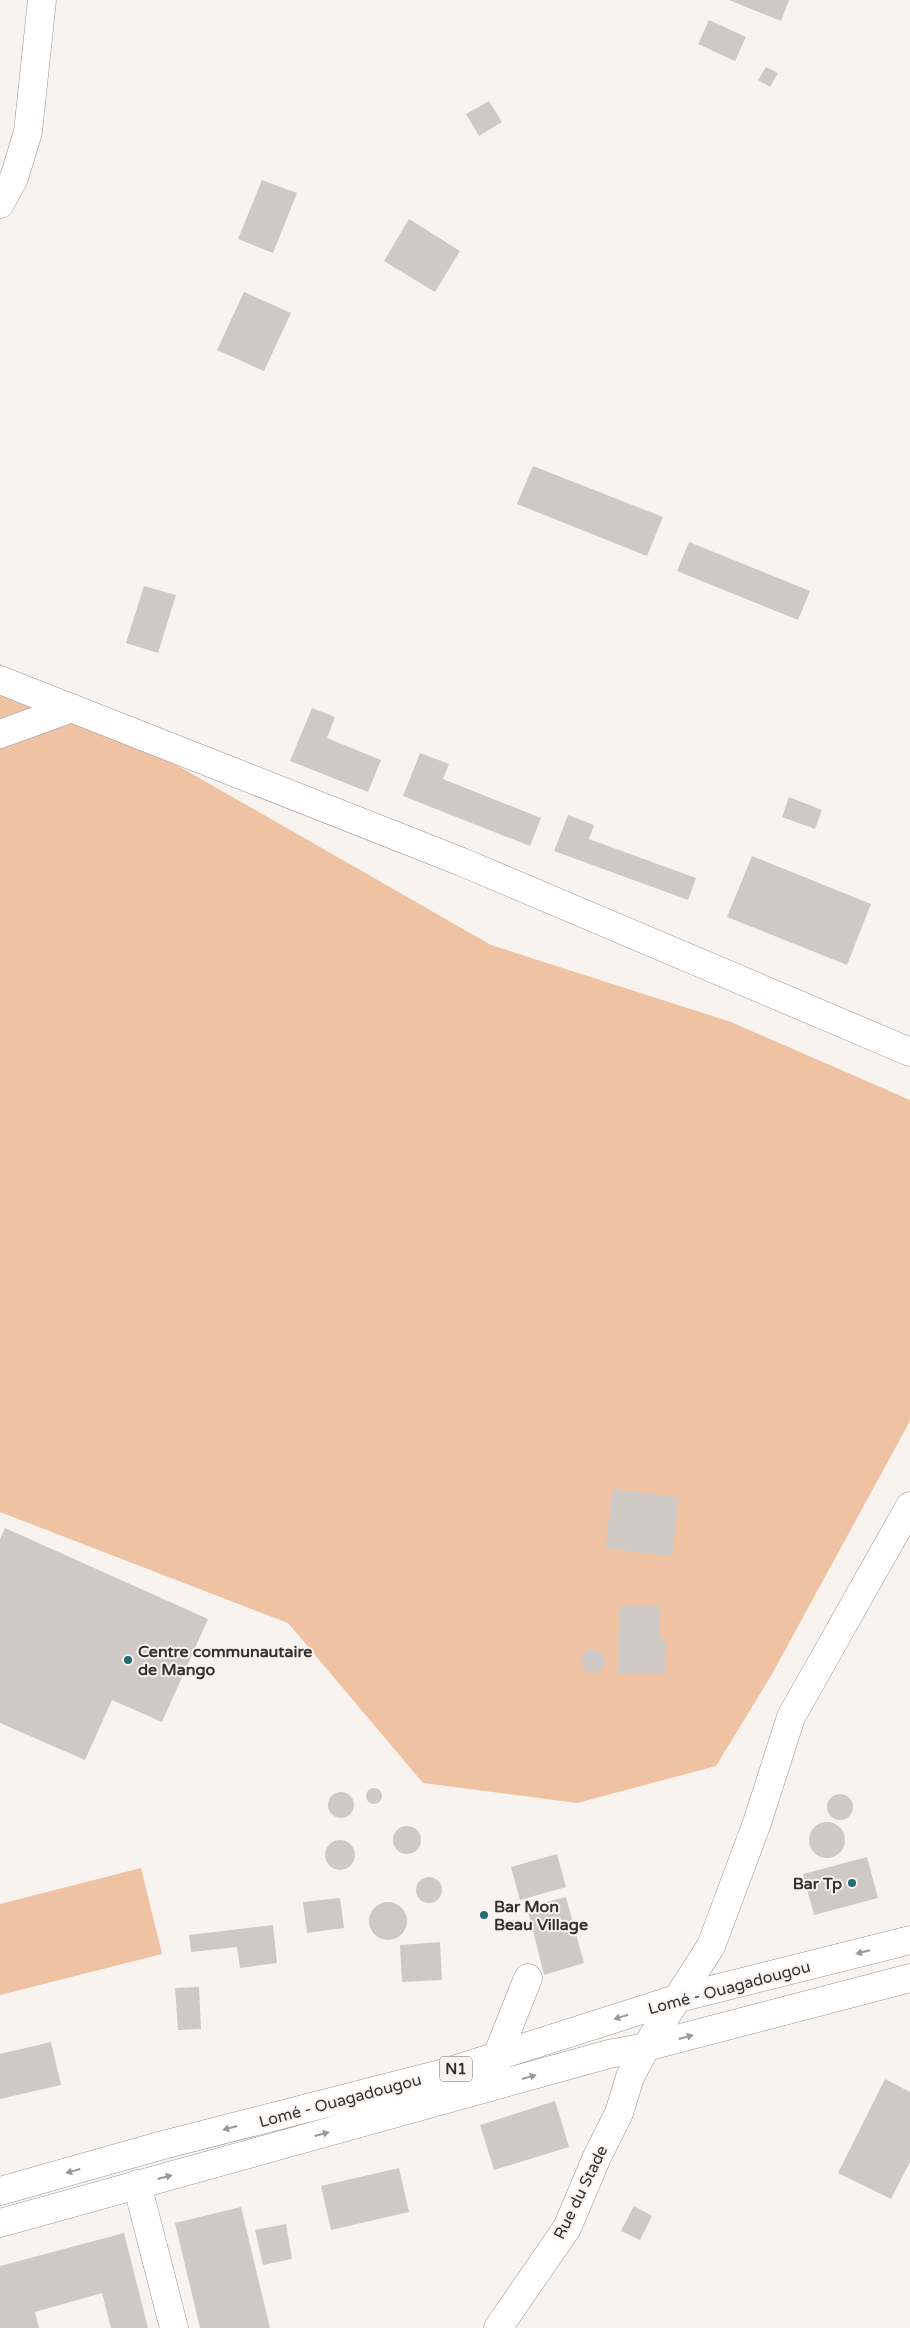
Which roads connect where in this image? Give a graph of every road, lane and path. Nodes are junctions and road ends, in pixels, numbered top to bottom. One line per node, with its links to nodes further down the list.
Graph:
1 (42, 0): 2 (main road)
2 (0, 204)
3 (0, 680): 4 (main road)
4 (72, 708): 5 (main road); 6 (main road)
5 (0, 734)
6 (910, 1052)
7 (910, 1506): 11 (main road, Rue du Stade)
8 (910, 1940): 11 (main road, Lomé - Ouagadougou / N1, one-way to 11)
9 (528, 1978): 13 (main road)
10 (910, 1978): 12 (main road, Lomé - Ouagadougou / N1, one-way to 10)
11 (679, 1998): 12 (main road, Rue du Stade); 13 (main road, Lomé - Ouagadougou / N1, one-way to 13)
12 (646, 2047): 14 (main road, Lomé - Ouagadougou / N1, one-way to 12); 19 (main road, Rue du Stade)
13 (497, 2056): 14 (main road); 16 (main road, Lomé - Ouagadougou / N1, one-way to 16)
14 (490, 2088): 15 (main road, Lomé - Ouagadougou / N1, one-way to 14)
15 (137, 2184): 17 (main road, Lomé - Ouagadougou / N1); 18 (main road)
16 (0, 2191)
17 (0, 2223)
18 (174, 2328)
19 (498, 2328)

